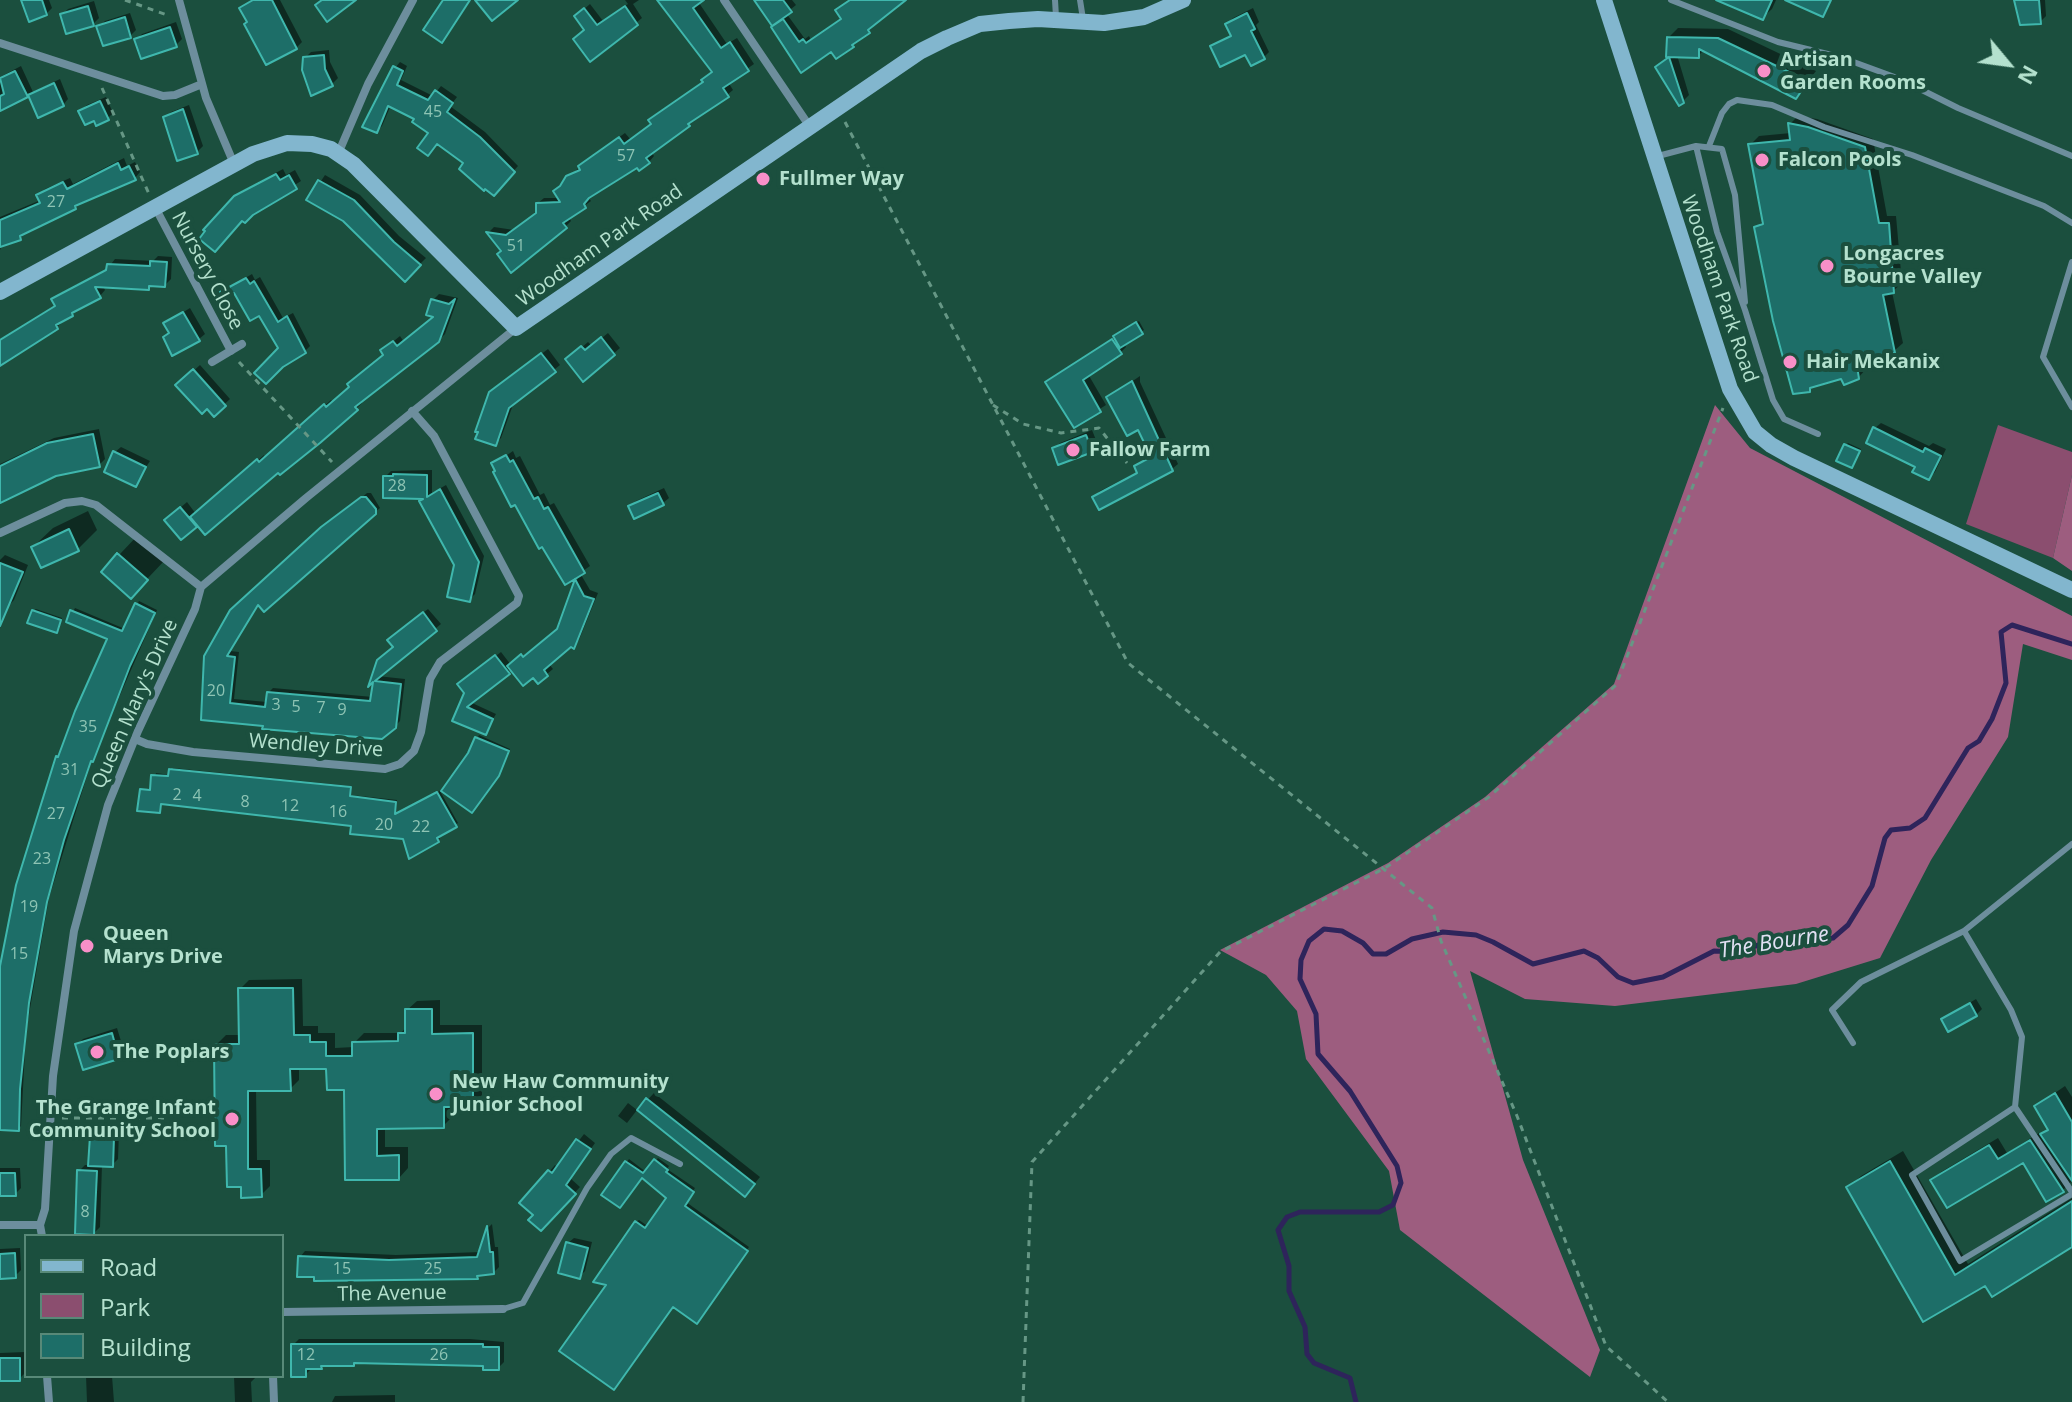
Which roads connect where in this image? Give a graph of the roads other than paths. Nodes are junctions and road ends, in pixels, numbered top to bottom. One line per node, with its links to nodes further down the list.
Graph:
1 (179, 0): 12 (street)
2 (413, 0): 16 (street)
3 (724, 0): 13 (street)
4 (1055, 0): 9 (lane)
5 (1080, 0): 10 (lane)
6 (1183, 0): 10 (street, Woodham Park Road)
7 (1604, 0): 18 (street, Woodham Park Road)
8 (1671, 0): 17 (lane)
9 (1056, 20): 10 (street, Woodham Park Road); 13 (street, Woodham Park Road)
10 (1083, 23)
11 (0, 43): 12 (street)
12 (202, 84): 19 (street)
13 (810, 127): 25 (street, Woodham Park Road)
14 (1696, 146): 15 (lane); 18 (lane); 24 (lane)
15 (1709, 146): 21 (lane); 24 (lane)
16 (338, 154): 19 (street, Woodham Park Road); 25 (street, Woodham Park Road)
17 (2072, 156)
18 (1654, 157): 34 (street, Woodham Park Road)
19 (234, 164): 20 (street, Woodham Park Road)
20 (155, 207): 23 (street, Woodham Park Road); 27 (street, Nursery Close)
21 (2072, 223)
22 (2072, 262): 29 (lane)
23 (0, 292)
24 (1745, 310): 31 (lane)
25 (516, 328): 30 (street)
26 (242, 344): 27 (street, Nursery Close)
27 (231, 351): 28 (street, Nursery Close)
28 (212, 362)
29 (2072, 407)
30 (412, 411): 33 (street); 35 (street, Wendley Drive)
31 (1818, 434)
32 (0, 533): 33 (street)
33 (201, 587): 35 (street, Queen Mary's Drive)
34 (2072, 590)
35 (135, 739): 43 (street, Queen Mary's Drive)
36 (2072, 844): 37 (lane)
37 (1964, 931): 38 (lane); 39 (lane)
38 (1853, 1043)
39 (2015, 1107): 41 (lane); 41 (lane)
40 (680, 1164): 45 (lane)
41 (2072, 1193)
42 (0, 1225): 43 (street)
43 (40, 1225): 44 (street, Queen Mary's Drive)
44 (42, 1234)
45 (503, 1309): 46 (street, The Avenue)
46 (284, 1312)
47 (47, 1378): 49 (street)
48 (273, 1378): 50 (street)
49 (49, 1402)
50 (274, 1402)

